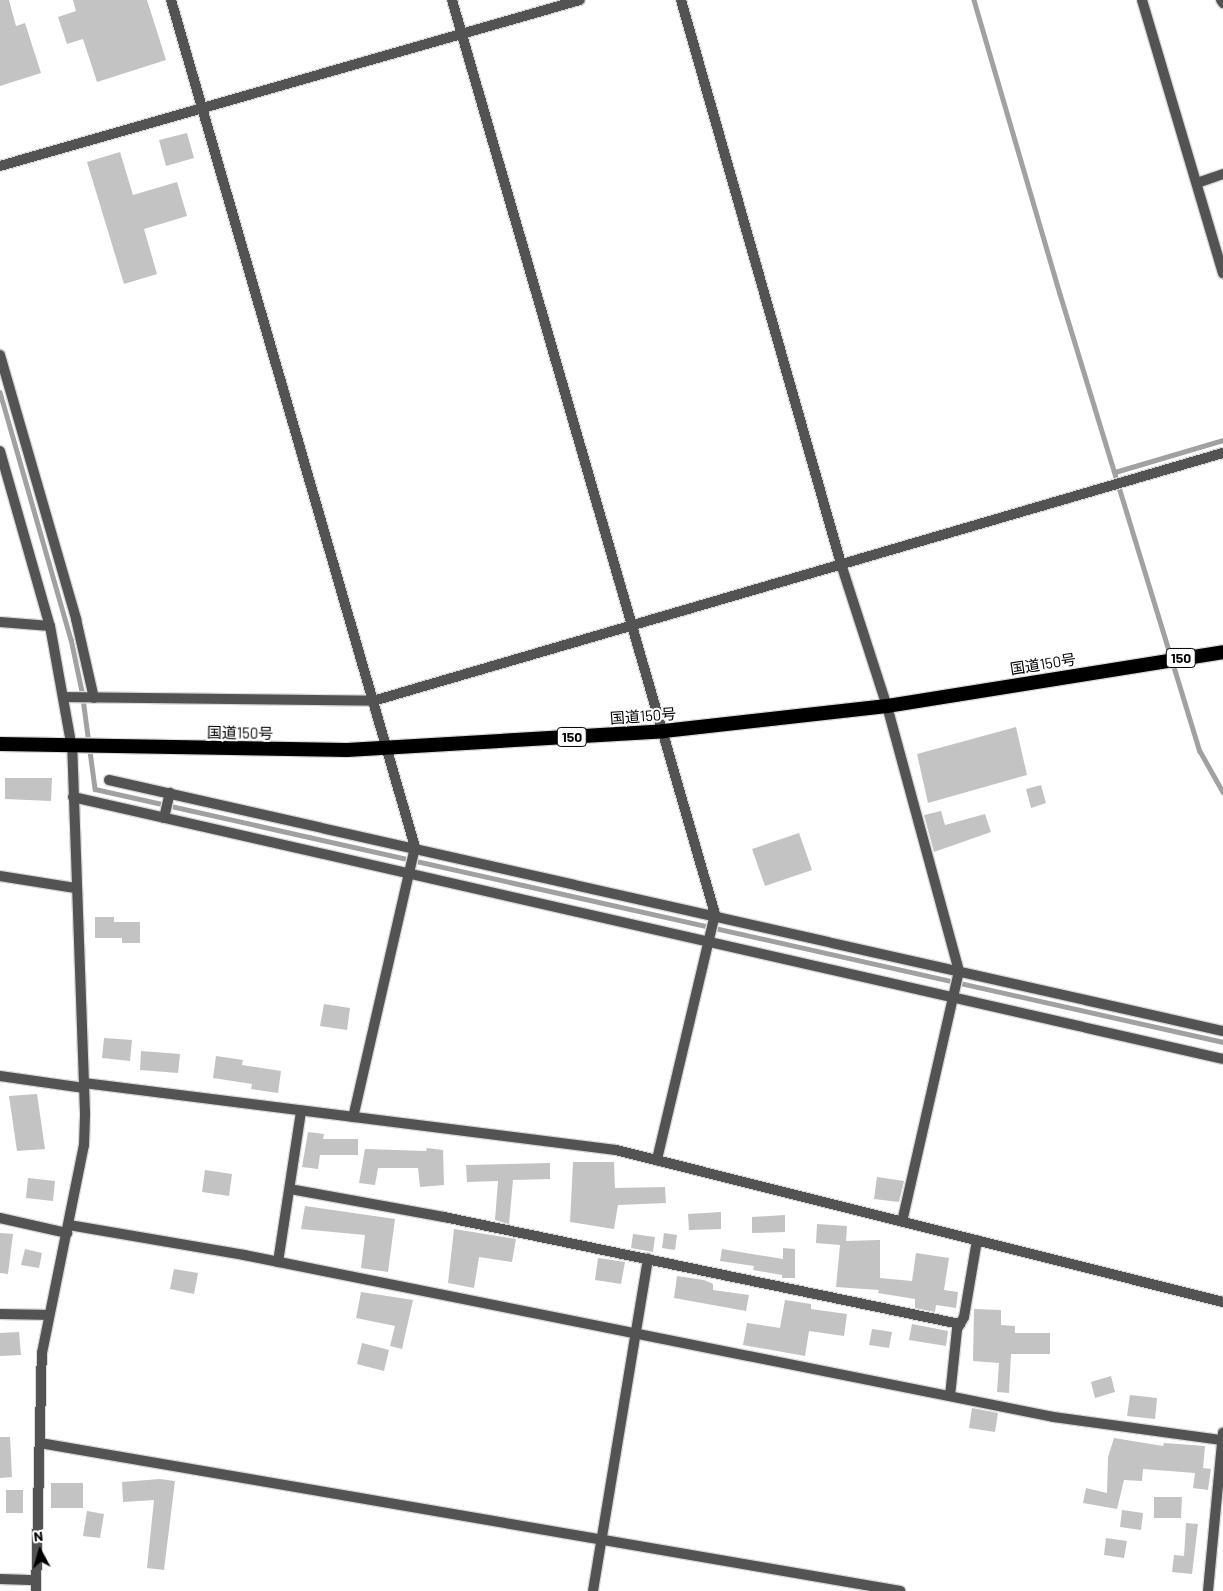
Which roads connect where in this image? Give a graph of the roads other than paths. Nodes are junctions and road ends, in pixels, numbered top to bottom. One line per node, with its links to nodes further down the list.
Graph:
1 (171, 0): 9 (street)
2 (452, 0): 8 (street)
3 (580, 0): 8 (street)
4 (681, 0): 17 (street)
5 (1142, 0): 12 (street)
6 (1221, 0): 7 (street)
7 (1223, 3)
8 (462, 34): 9 (street); 19 (street)
9 (202, 109): 10 (street); 24 (street)
10 (0, 166)
11 (1223, 174): 12 (street)
12 (1197, 183): 13 (street)
13 (1223, 273)
14 (0, 355): 23 (street)
15 (0, 451): 20 (street)
16 (1223, 453): 17 (street)
17 (841, 564): 19 (street); 25 (street)
18 (0, 622): 20 (street)
19 (634, 625): 24 (street); 26 (street)
20 (50, 626): 22 (street)
21 (1223, 652): 25 (highway, 国道150号 / 150)
22 (65, 697): 23 (street); 28 (street)
23 (94, 698): 24 (street)
24 (373, 701): 29 (street)
25 (887, 706): 26 (highway, 国道150号 / 150); 40 (street)
26 (664, 731): 29 (highway, 国道150号 / 150); 38 (street)
27 (0, 744): 28 (highway, 国道150号 / 150)
28 (72, 748): 29 (highway, 国道150号 / 150); 32 (street)
29 (387, 750): 34 (street)
30 (110, 780): 31 (street)
31 (170, 793): 33 (street); 34 (street)
32 (73, 797): 33 (street); 37 (street)
33 (164, 818): 35 (street)
34 (414, 846): 35 (street); 38 (street)
35 (409, 873): 39 (street); 47 (street)
36 (0, 876): 37 (street)
37 (75, 888): 45 (street)
38 (715, 914): 39 (street); 40 (street)
39 (710, 940): 41 (street); 48 (street)
40 (960, 971): 41 (street); 42 (street)
41 (954, 996): 43 (street); 51 (street)
42 (1223, 1031)
43 (1223, 1059)
44 (0, 1076): 45 (street)
45 (84, 1085): 46 (street); 52 (street)
46 (301, 1111): 47 (street); 49 (street)
47 (353, 1117): 48 (street)
48 (658, 1160): 51 (street)
49 (290, 1189): 54 (street); 55 (street)
50 (0, 1218): 52 (street)
51 (902, 1222): 53 (street)
52 (68, 1229): 55 (street); 58 (street)
53 (977, 1240): 56 (street); 59 (street)
54 (648, 1259): 59 (street); 60 (street)
55 (278, 1262): 60 (street)
56 (1223, 1302)
57 (0, 1314): 58 (street)
58 (48, 1315): 63 (street)
59 (960, 1324): 61 (street)
60 (638, 1334): 61 (street); 65 (street)
61 (950, 1396): 62 (street)
62 (1223, 1436): 64 (street)
63 (40, 1443): 65 (street); 67 (street)
64 (1220, 1500): 70 (street)
65 (602, 1540): 68 (street); 69 (street)
66 (0, 1579): 67 (street)
67 (36, 1586)
68 (593, 1591)
69 (900, 1591)
70 (1208, 1591)

